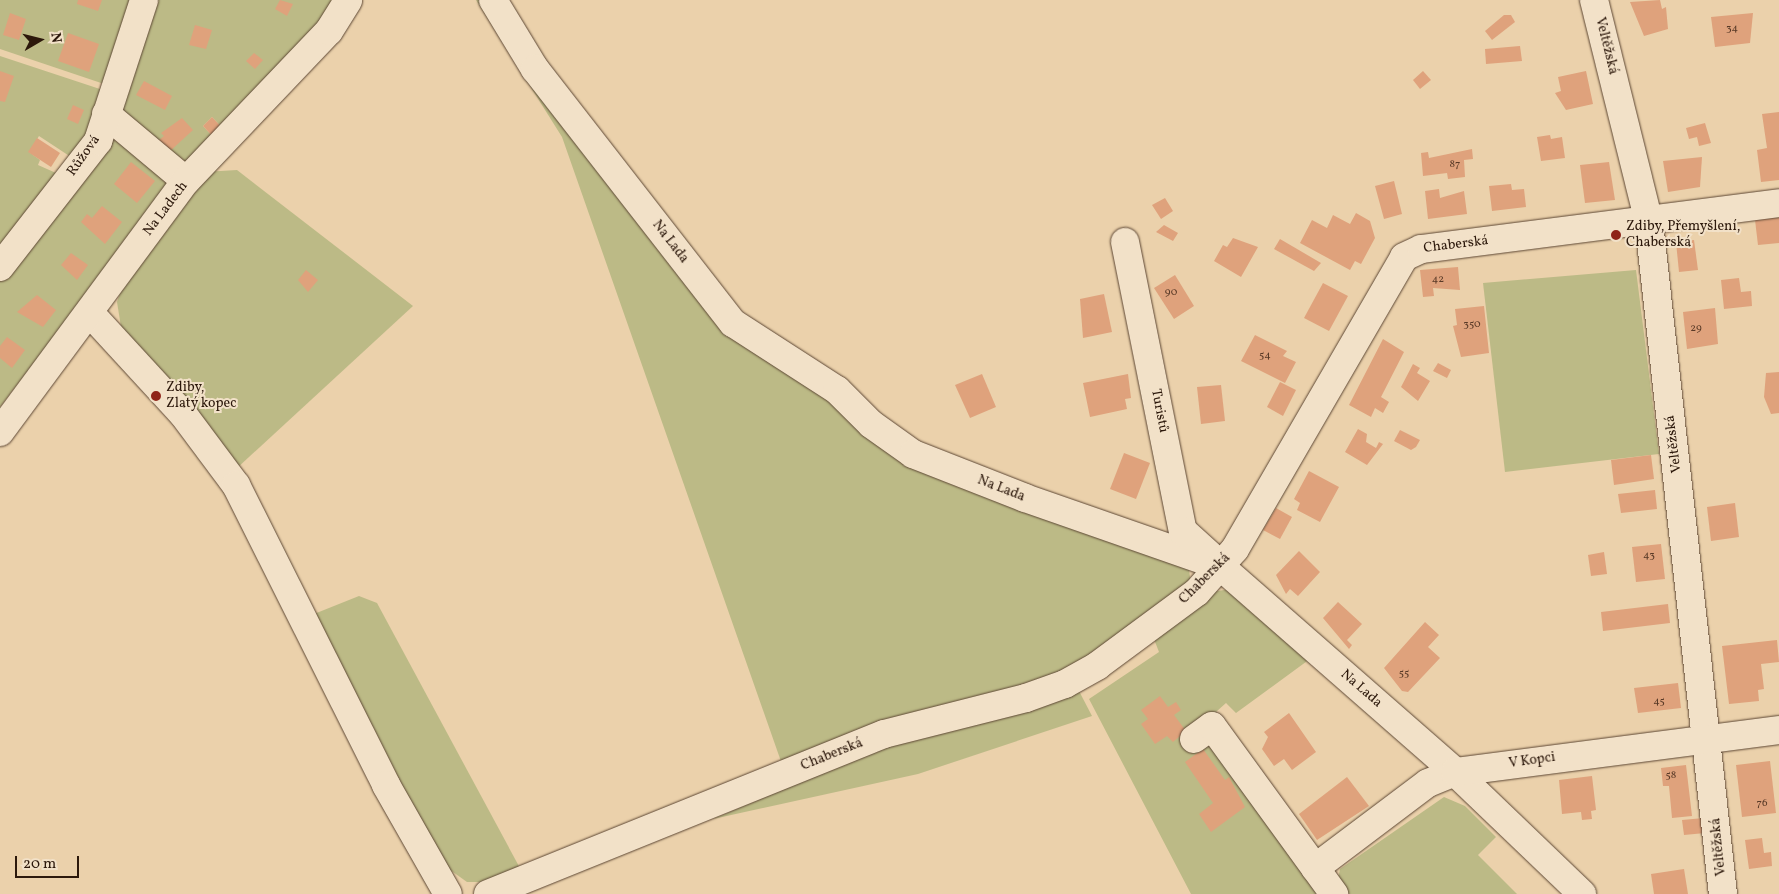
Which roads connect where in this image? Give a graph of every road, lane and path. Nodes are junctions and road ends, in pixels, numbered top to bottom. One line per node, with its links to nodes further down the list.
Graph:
1 (144, 0): 5 (street, Růžová)
2 (348, 0): 6 (street, Na Ladech)
3 (493, 0): 13 (street, Na Lada)
4 (1594, 0): 8 (street, Veltěžská)
5 (106, 114): 6 (street); 10 (street, Růžová)
6 (186, 181): 11 (street, Na Ladech)
7 (1779, 203): 8 (street, Chaberská)
8 (1649, 223): 13 (street, Chaberská); 15 (street, Veltěžská)
9 (1125, 242): 13 (street, Turistů)
10 (0, 267)
11 (90, 312): 12 (street, Na Ladech); 19 (street)
12 (0, 432)
13 (1220, 566): 17 (street, Na Lada); 20 (street, Chaberská)
14 (1779, 730): 15 (street, V Kopci)
15 (1707, 736): 17 (street, V Kopci); 23 (street, Veltěžská)
16 (1194, 739): 18 (street)
17 (1455, 772): 18 (street, V Kopci); 22 (street, Na Lada)
18 (1315, 868): 21 (street)
19 (448, 894)
20 (488, 894)
21 (1334, 894)
22 (1582, 894)
23 (1723, 894)

